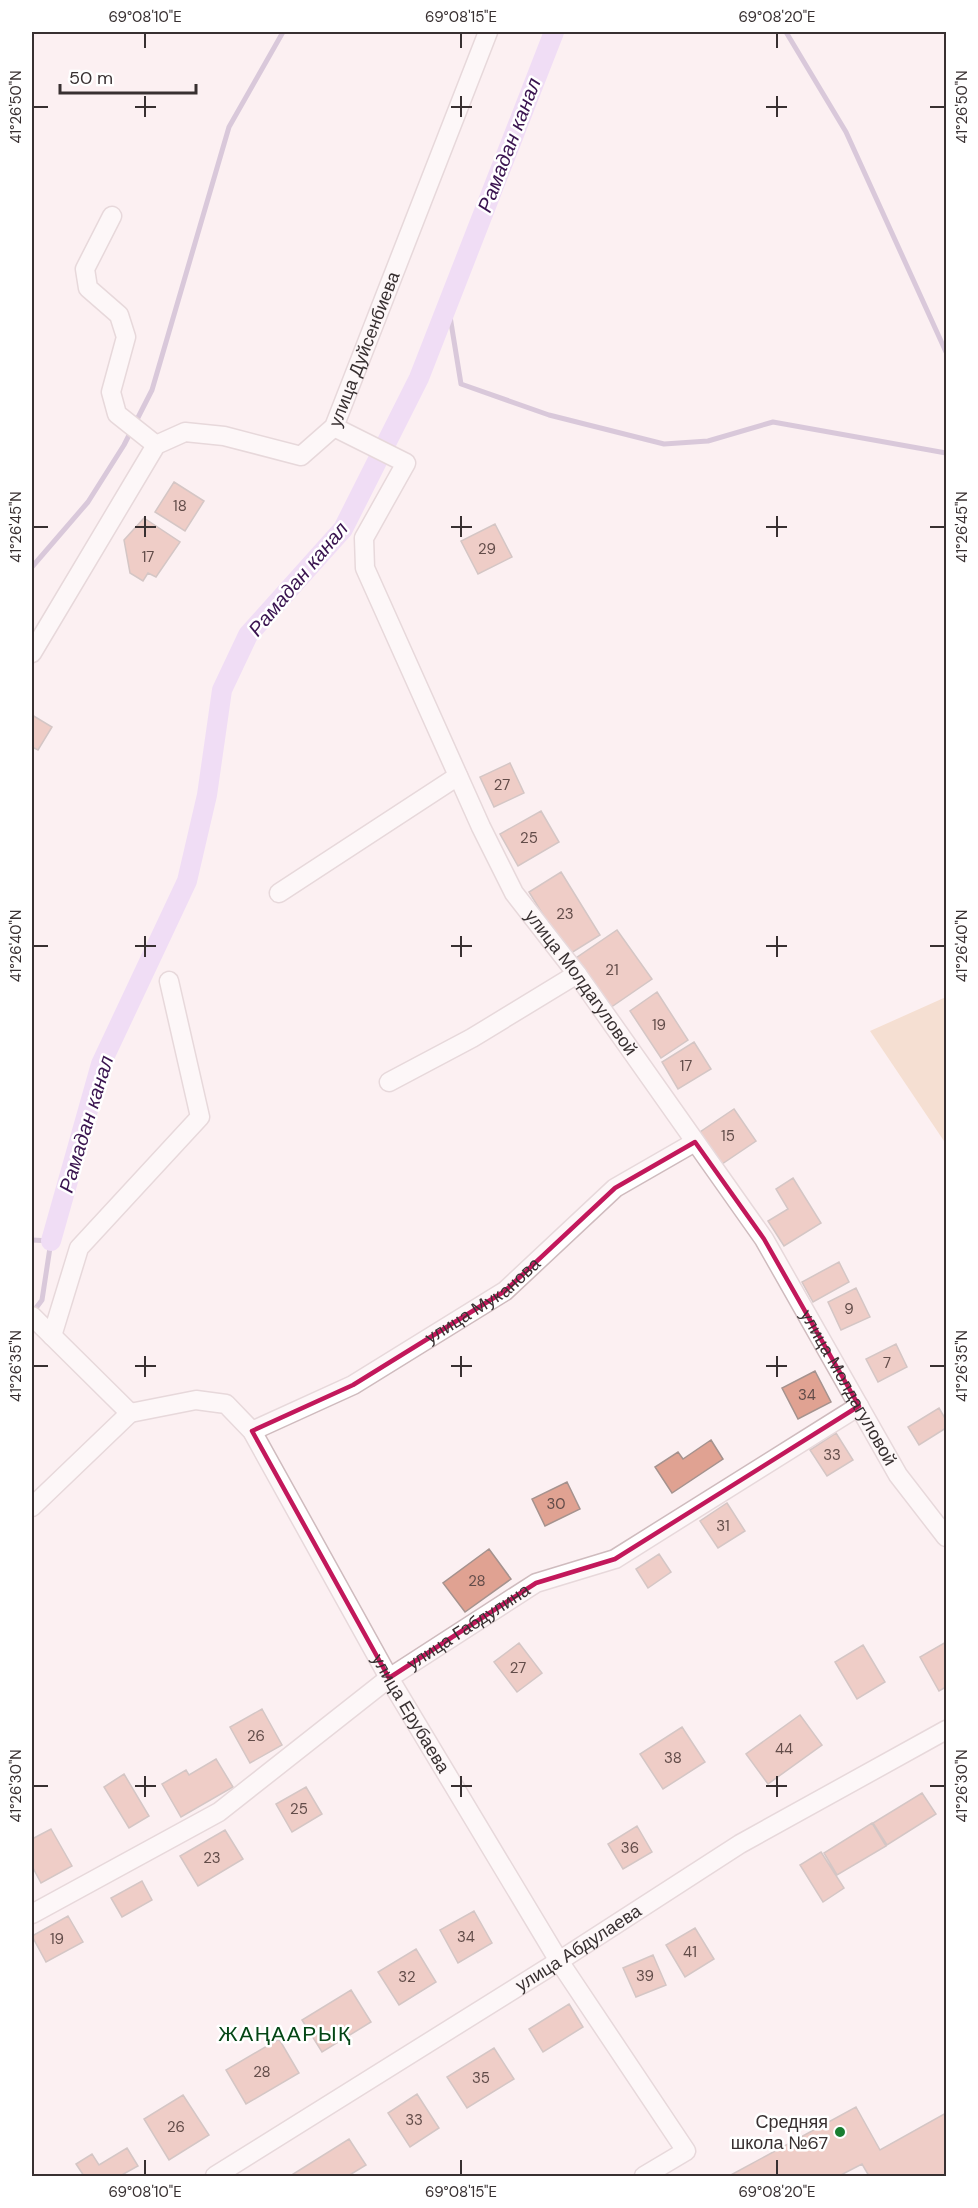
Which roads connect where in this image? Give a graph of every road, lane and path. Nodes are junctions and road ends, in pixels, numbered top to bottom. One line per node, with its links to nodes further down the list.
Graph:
1 (488, 32): 3 (street, улица Дуйсенбиева)
2 (112, 216): 4 (street)
3 (334, 427): 4 (street, улица Дуйсенбиева); 6 (street, улица Молдагуловой)
4 (156, 445): 5 (street)
5 (32, 653)
6 (458, 776): 7 (street); 8 (street, улица Молдагуловой)
7 (279, 893)
8 (577, 974): 10 (street); 11 (street, улица Молдагуловой)
9 (169, 981): 13 (street)
10 (389, 1082)
11 (695, 1142): 14 (street, улица Молдагуловой); 16 (street, улица Муканова)
12 (32, 1316): 13 (street)
13 (52, 1336): 15 (street)
14 (859, 1406): 18 (street, улица Молдагуловой); 19 (street, улица Габдулина)
15 (130, 1413): 16 (street, улица Ерубаева); 17 (street)
16 (252, 1431): 19 (street, улица Ерубаева)
17 (32, 1507)
18 (946, 1537)
19 (389, 1678): 21 (street, улица Габдулина); 22 (street, улица Ерубаева)
20 (946, 1730): 22 (street, улица Абдулаева)
21 (32, 1914)
22 (559, 1961): 23 (street, улица Абдулаева); 24 (street, улица Ерубаева)
23 (215, 2176)
24 (644, 2176)

